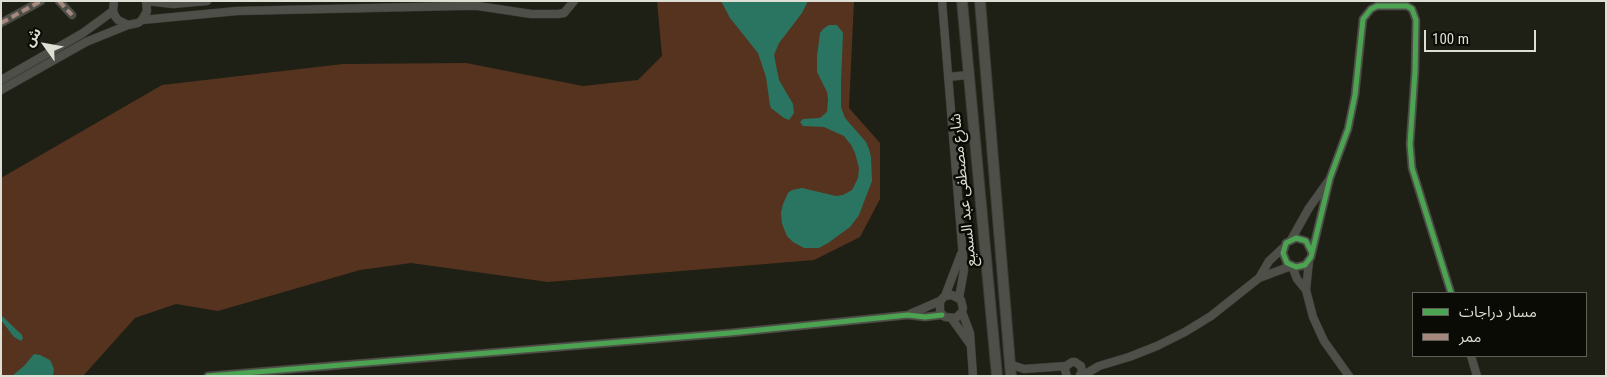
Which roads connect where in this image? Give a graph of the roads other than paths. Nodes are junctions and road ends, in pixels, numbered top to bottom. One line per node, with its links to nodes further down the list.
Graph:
1 (41, 1): 16 (street)
2 (59, 1): 12 (street)
3 (114, 1): 11 (street)
4 (146, 1): 5 (street); 14 (street)
5 (206, 1)
6 (574, 1): 10 (street)
7 (942, 1): 19 (street)
8 (962, 1): 15 (street, شارع مصطفى عبد السميع)
9 (980, 1): 13 (street, شارع مصطفى عبد السميع)
10 (362, 5): 14 (street)
11 (113, 11): 17 (street); 20 (street)
12 (72, 15)
13 (981, 15): 15 (street); 40 (street, شارع مصطفى عبد السميع)
14 (142, 20): 17 (street)
15 (963, 20): 18 (street, شارع مصطفى عبد السميع)
16 (1, 23)
17 (128, 24): 21 (street)
18 (968, 75): 19 (street); 48 (street, شارع مصطفى عبد السميع)
19 (948, 77): 26 (street)
20 (1, 80)
21 (1, 90)
22 (1330, 178): 23 (street); 25 (street); 31 (street)
23 (1291, 240): 24 (street); 25 (street)
24 (1283, 248): 28 (street); 29 (street)
25 (1312, 251): 27 (street)
26 (962, 253): 32 (street); 33 (street)
27 (1309, 262): 28 (street); 30 (street)
28 (1291, 266): 29 (street); 30 (street)
29 (1259, 278): 43 (street)
30 (1306, 290): 45 (street)
31 (1451, 292)
32 (959, 298): 33 (street); 34 (street)
33 (942, 299): 35 (street); 36 (street)
34 (962, 312): 37 (street); 38 (street)
35 (908, 315): 36 (street); 46 (street)
36 (942, 315): 37 (street)
37 (952, 319): 38 (street)
38 (970, 344): 47 (street)
39 (1471, 357): 51 (street)
40 (1009, 364): 42 (street); 49 (street, شارع مصطفى عبد السميع)
41 (1079, 364): 42 (street); 43 (street); 44 (street)
42 (1066, 366): 50 (street)
43 (1099, 366): 44 (street)
44 (1080, 375)
45 (1348, 375)
46 (208, 376)
47 (973, 376)
48 (997, 376)
49 (1010, 376)
50 (1067, 376)
51 (1477, 376)

